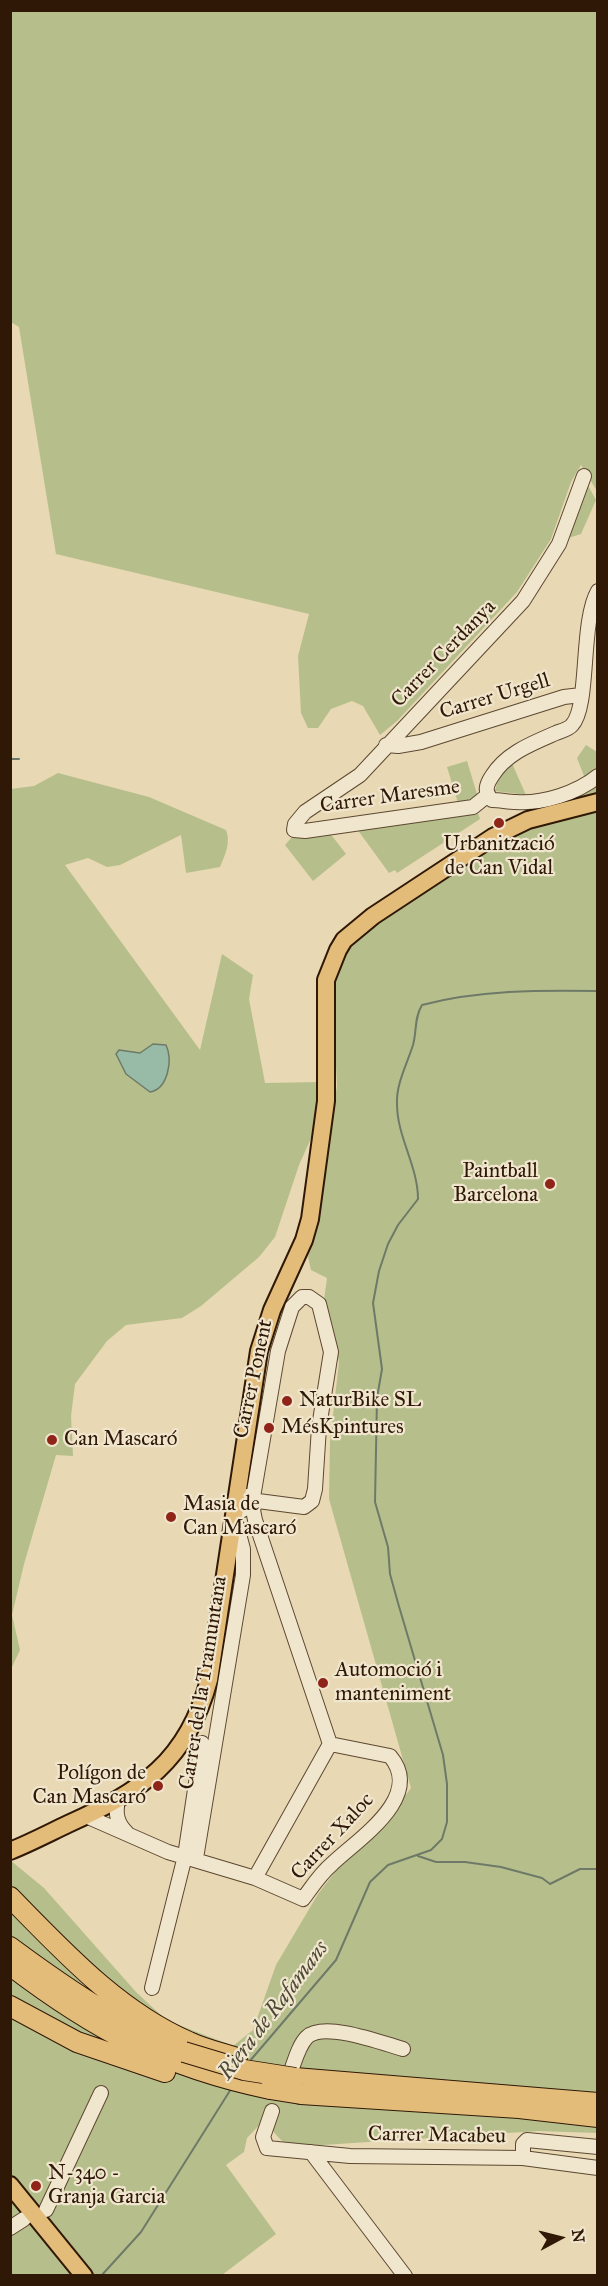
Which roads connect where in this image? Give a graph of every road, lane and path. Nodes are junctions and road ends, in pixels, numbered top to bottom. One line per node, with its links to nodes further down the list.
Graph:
1 (584, 476): 4 (street, Carrer Cerdanya)
2 (597, 591): 3 (street)
3 (581, 695): 4 (street, Carrer Urgell); 6 (street)
4 (386, 745): 10 (street, Carrer Cerdanya)
5 (597, 776): 7 (street)
6 (500, 799): 7 (street); 9 (street); 10 (street, Carrer Maresme)
7 (530, 801): 9 (street)
8 (597, 802): 9 (main road)
9 (532, 819): 11 (main road)
10 (294, 830)
11 (243, 1457): 12 (street, Carrer Ponent); 13 (main road)
12 (252, 1503): 12 (street, Carrer Ponent); 13 (street); 14 (street, Carrer Ponent)
13 (234, 1515): 15 (street, Carrer del la Tramuntana); 18 (main road)
14 (268, 1558): 15 (street); 17 (street, Carrer Ponent)
15 (243, 1575): 22 (street, Carrer del la Tramuntana)
16 (202, 1743): 22 (street)
17 (330, 1744): 24 (street); 24 (street, Carrer Xaloc)
18 (118, 1800): 19 (main road); 20 (street)
19 (86, 1816): 20 (street, Carrer Xaloc); 21 (main road)
20 (129, 1834): 22 (street, Carrer Xaloc)
21 (16, 1849): 23 (main road)
22 (190, 1857): 24 (street, Carrer Xaloc); 28 (street)
23 (10, 1863)
24 (255, 1878)
25 (10, 1897): 31 (highway)
26 (10, 1947): 31 (highway)
27 (10, 1965): 31 (highway)
28 (152, 1988)
29 (10, 2006): 31 (highway)
30 (403, 2049): 32 (street)
31 (178, 2057): 32 (highway, bridge); 32 (highway, bridge)
32 (296, 2079): 34 (highway); 36 (highway)
33 (100, 2093): 46 (street)
34 (597, 2103)
35 (272, 2111): 38 (street, Carrer Macabeu)
36 (597, 2117)
37 (597, 2147): 40 (street, Carrer Macabeu)
38 (311, 2152): 39 (street, Carrer Macabeu); 42 (street)
39 (350, 2156): 40 (street, Carrer Macabeu); 42 (street, Carrer Macabeu)
40 (523, 2158): 41 (street, Carrer Macabeu)
41 (597, 2168)
42 (334, 2182): 48 (street)
43 (12, 2184): 46 (main road)
44 (24, 2219): 45 (street)
45 (10, 2228)
46 (51, 2228): 47 (main road)
47 (84, 2276)
48 (405, 2276)

